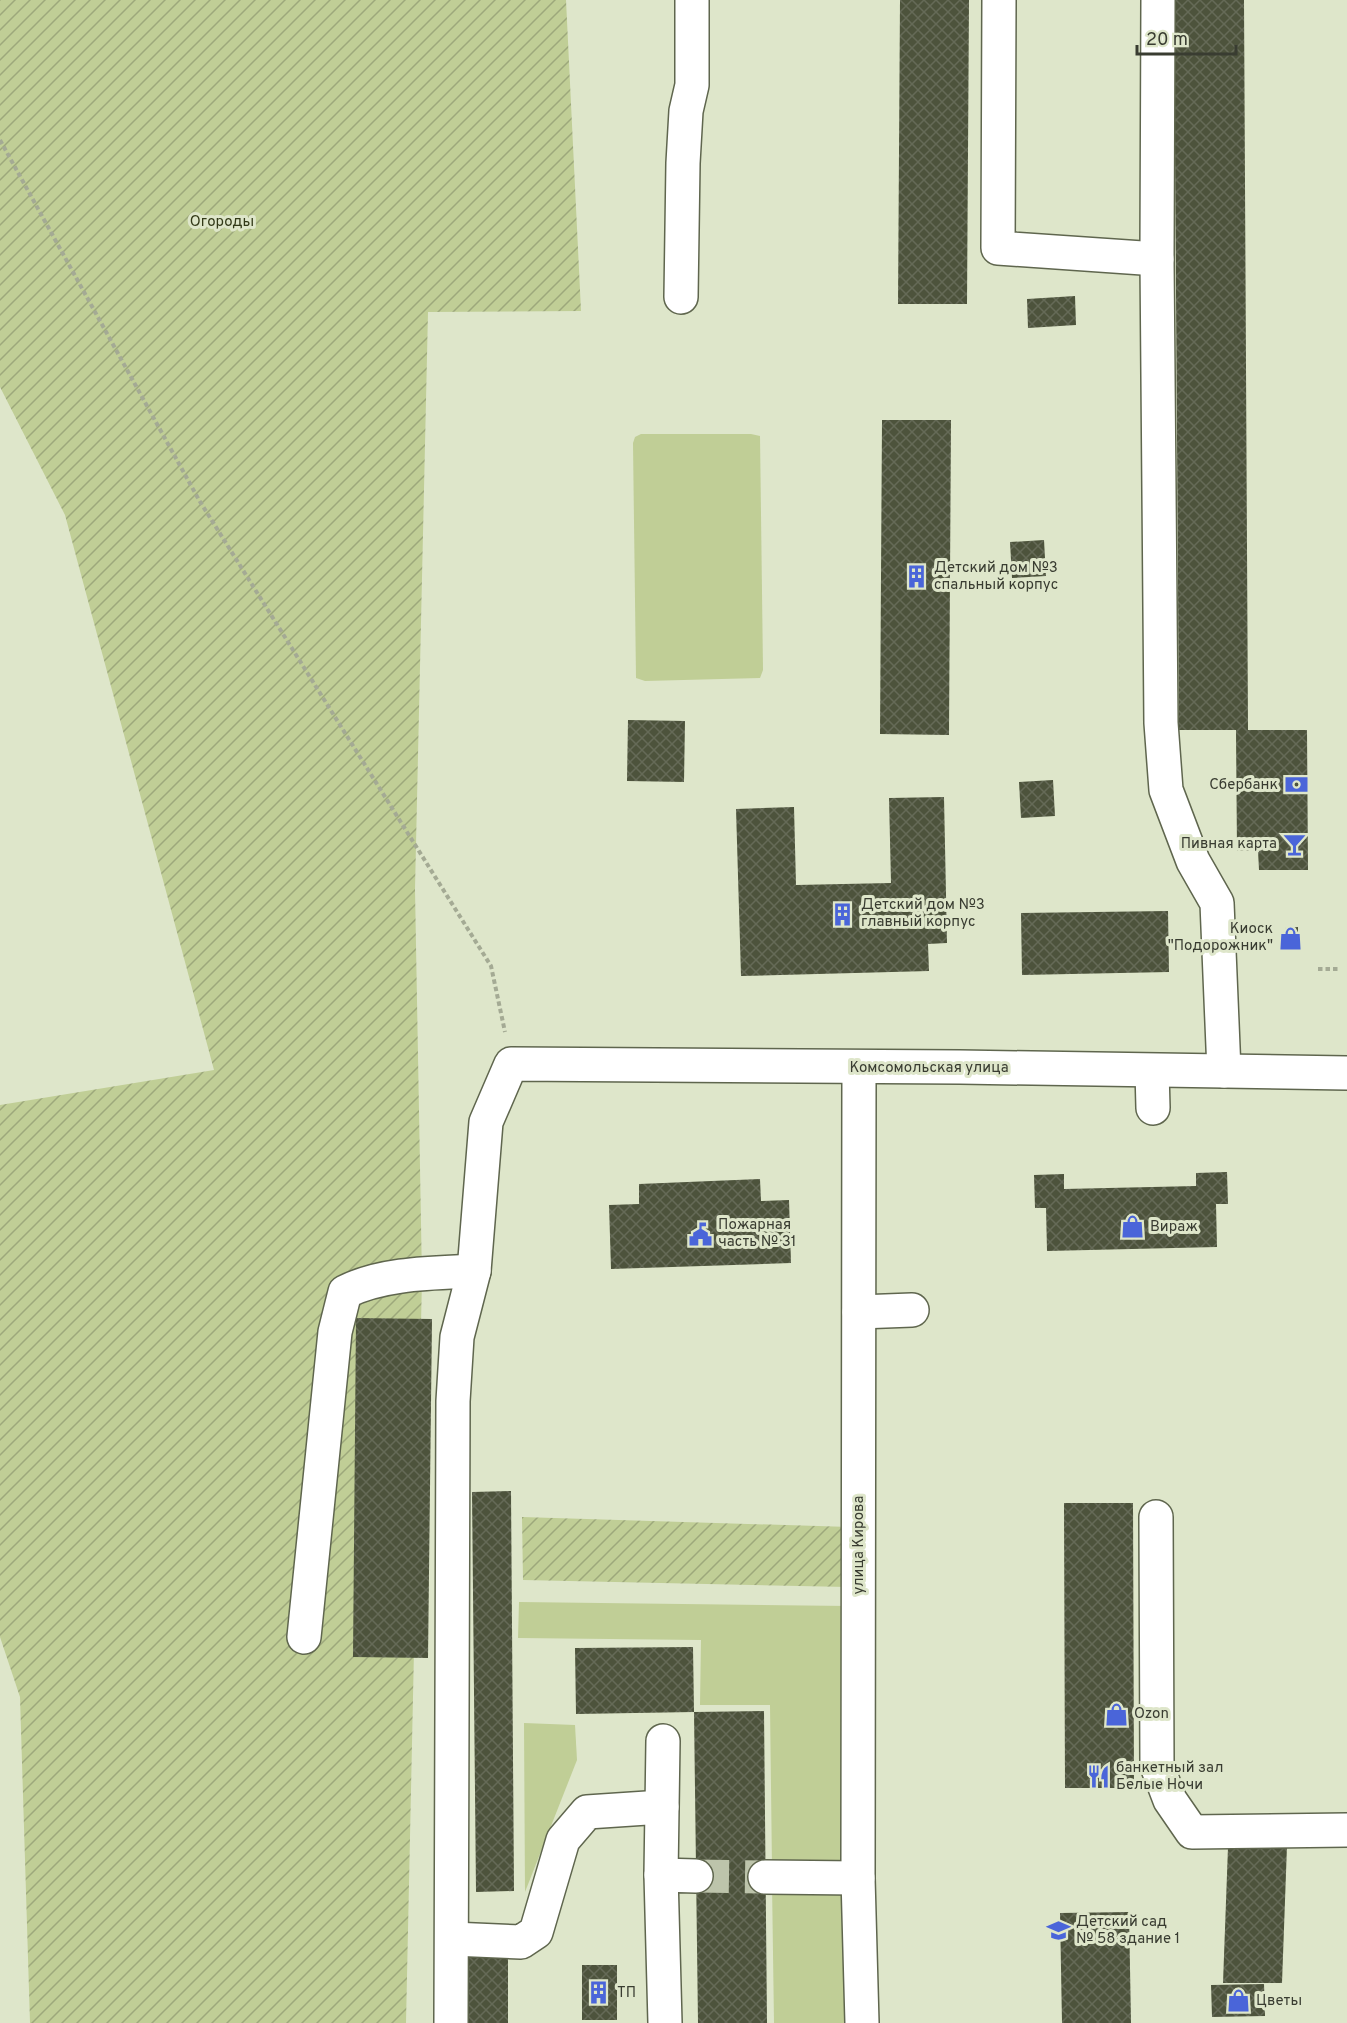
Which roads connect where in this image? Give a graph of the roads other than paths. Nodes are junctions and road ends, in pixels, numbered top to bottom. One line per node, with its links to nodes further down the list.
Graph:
1 (692, 0): 5 (street)
2 (999, 0): 4 (street)
3 (1158, 0): 4 (street)
4 (1157, 259): 8 (street)
5 (681, 297)
6 (859, 1067): 7 (street, Комсомольская улица); 11 (street, Комсомольская улица); 13 (street, улица Кирова)
7 (1152, 1071): 8 (street, Комсомольская улица); 10 (street)
8 (1224, 1071): 9 (street, Комсомольская улица)
9 (1347, 1074)
10 (1153, 1108)
11 (474, 1271): 15 (street); 23 (street)
12 (912, 1310): 13 (street)
13 (859, 1312): 22 (street, улица Кирова)
14 (1156, 1517): 18 (street)
15 (304, 1637)
16 (663, 1741): 17 (street)
17 (662, 1807): 19 (street); 23 (street)
18 (1347, 1830)
19 (661, 1875): 20 (street); 25 (street)
20 (696, 1876)
21 (765, 1876): 22 (street)
22 (858, 1878): 26 (street, улица Кирова)
23 (452, 1940): 24 (street)
24 (451, 2023)
25 (665, 2023)
26 (862, 2023)

